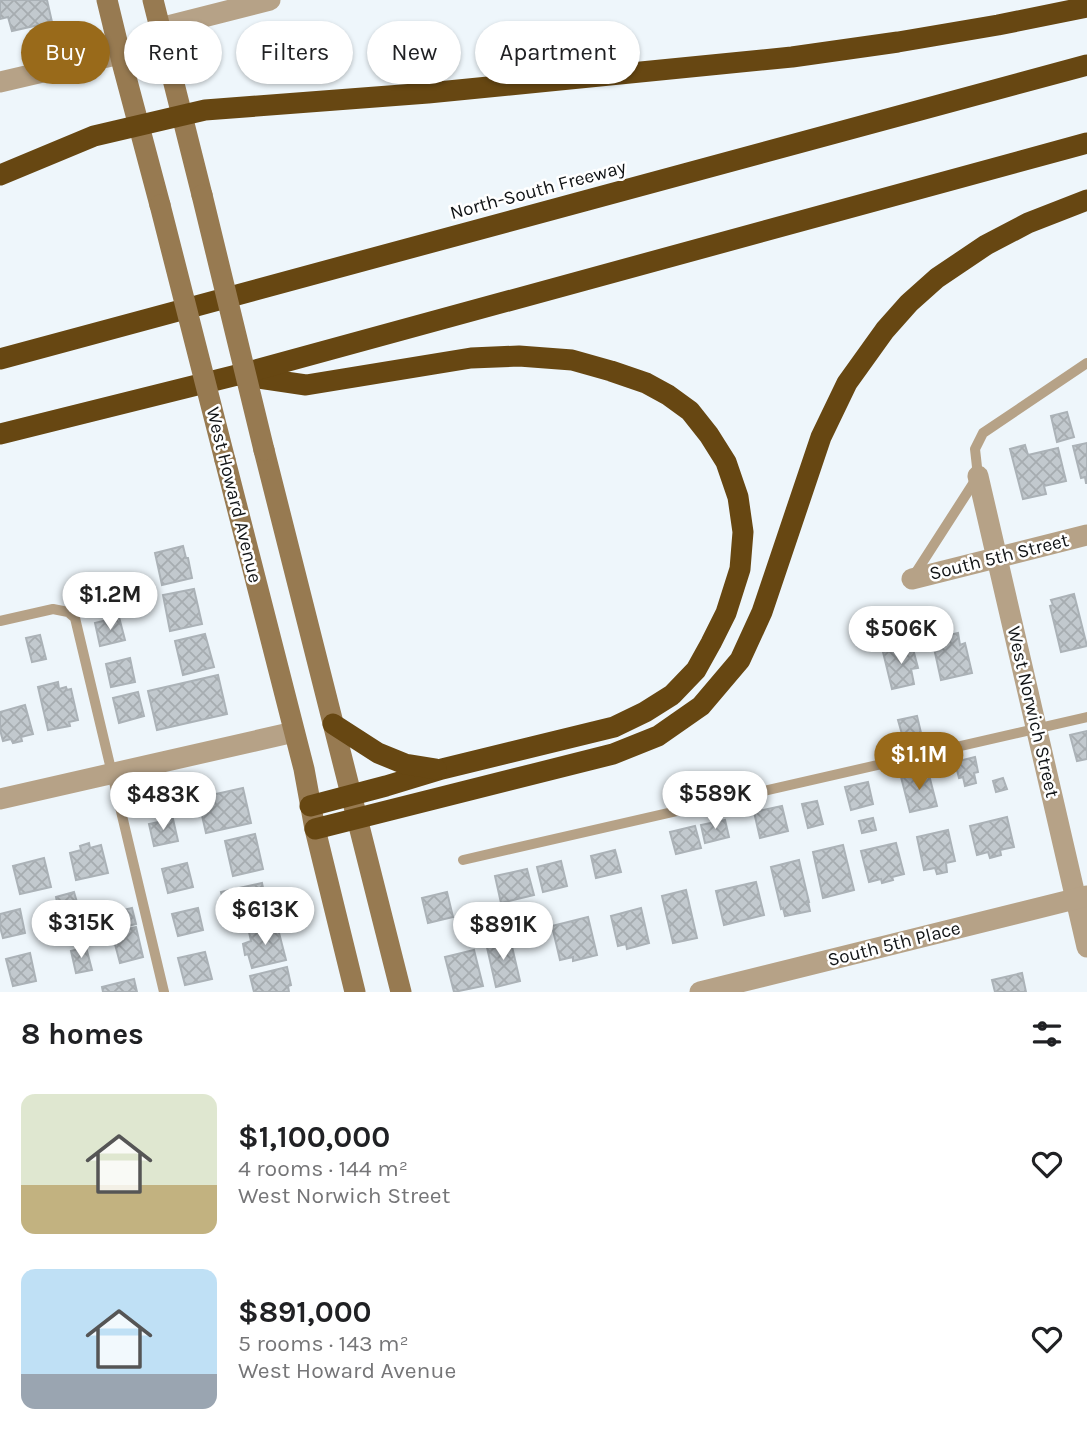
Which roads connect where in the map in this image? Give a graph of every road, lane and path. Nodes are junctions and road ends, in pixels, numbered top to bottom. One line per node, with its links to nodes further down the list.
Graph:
1 (107, 0): 7 (main road, West Howard Avenue)
2 (153, 0): 5 (main road, West Howard Avenue)
3 (270, 0): 6 (street)
4 (1087, 7): 11 (highway)
5 (158, 21)
6 (188, 21)
7 (120, 54): 9 (street); 12 (main road, West Howard Avenue)
8 (1087, 65): 16 (highway, North-South Freeway)
9 (0, 82)
10 (174, 84): 11 (main road, West Howard Avenue)
11 (182, 116): 12 (highway); 26 (main road, West Howard Avenue, bridge)
12 (139, 125): 14 (highway); 28 (main road, West Howard Avenue, bridge)
13 (1087, 143): 18 (highway)
14 (0, 175)
15 (1087, 200): 34 (highway)
16 (0, 359)
17 (1087, 363): 20 (lane)
18 (237, 375): 19 (highway); 29 (highway)
19 (0, 434)
20 (978, 476): 22 (street, West Norwich Street); 23 (lane)
21 (1087, 536): 22 (street, South 5th Street)
22 (997, 558): 23 (street, South 5th Street); 27 (street, West Norwich Street)
23 (912, 579)
24 (0, 621): 30 (lane)
25 (1087, 717): 27 (lane)
26 (333, 724): 29 (highway); 31 (main road, West Howard Avenue)
27 (1037, 729): 36 (lane); 37 (street, West Norwich Street)
28 (294, 732): 30 (street); 33 (main road, West Howard Avenue)
29 (442, 769): 31 (highway)
30 (113, 773): 32 (street); 39 (lane)
31 (352, 795): 33 (highway); 34 (main road, West Howard Avenue)
32 (0, 799)
33 (310, 806): 35 (main road, West Howard Avenue)
34 (358, 819): 35 (highway); 41 (main road, West Howard Avenue)
35 (315, 829): 40 (main road, West Howard Avenue)
36 (463, 860)
37 (1082, 897): 38 (street, West Norwich Street); 42 (street, South 5th Place)
38 (1087, 947)
39 (164, 992)
40 (355, 992)
41 (401, 992)
42 (700, 992)

